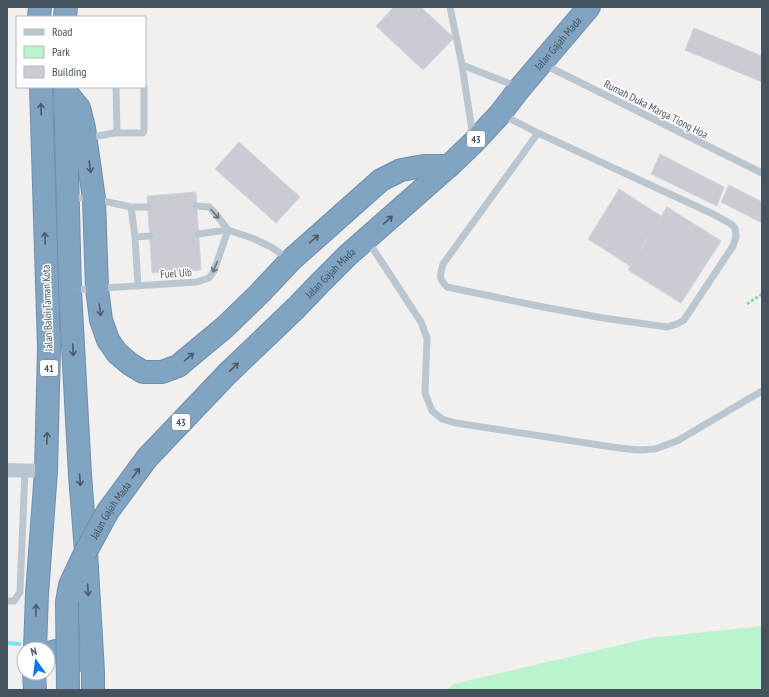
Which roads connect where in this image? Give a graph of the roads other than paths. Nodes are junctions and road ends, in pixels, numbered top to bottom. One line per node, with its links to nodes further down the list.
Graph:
1 (450, 7): 4 (lane)
2 (589, 7): 3 (highway, Jalan Gajah Mada / 43)
3 (541, 63): 8 (highway, Jalan Gajah Mada / 43); 16 (lane, Rumah Duka Marga Tiong Hoa)
4 (462, 65): 8 (lane); 14 (lane)
5 (41, 88): 34 (highway, Jalan Baloi Taman Kota / 41, one-way to 5)
6 (116, 88): 11 (lane)
7 (144, 88): 11 (lane)
8 (520, 88): 10 (highway, Jalan Gajah Mada / 43)
9 (66, 89): 13 (highway); 17 (highway, 41)
10 (500, 114): 12 (lane); 14 (highway, Jalan Gajah Mada / 43)
11 (114, 133): 13 (lane)
12 (538, 133): 12 (lane)
13 (86, 138): 18 (highway, one-way to 18)
14 (474, 142): 15 (highway, Jalan Gajah Mada / 43)
15 (449, 166): 26 (highway, Jalan Gajah Mada / 43, one-way to 15); 27 (highway, one-way to 15)
16 (762, 173)
17 (68, 197): 18 (lane); 30 (highway, 41)
18 (94, 199): 20 (lane); 29 (highway)
19 (196, 206): 22 (lane, one-way to 22)
20 (131, 207): 21 (lane); 25 (lane)
21 (148, 207)
22 (228, 230): 23 (lane); 27 (lane); 28 (lane, Fuel Uib, one-way to 28)
23 (198, 234)
24 (150, 236): 25 (lane)
25 (135, 237): 28 (lane)
26 (366, 240): 31 (lane); 39 (highway, Jalan Gajah Mada / 43, one-way to 26, bridge)
27 (291, 260): 29 (highway, one-way to 27)
28 (138, 286): 29 (lane, Fuel Uib)
29 (97, 289): 30 (lane, Fuel Uib)
30 (70, 290): 38 (highway, Jalan Gajah Mada / 41, one-way to 38)
31 (762, 390)
32 (7, 470): 33 (street)
33 (24, 470): 34 (street); 35 (lane)
34 (46, 471): 36 (highway, Jalan Baloi Taman Kota / 41, one-way to 34)
35 (7, 601)
36 (35, 641)
37 (56, 652): 38 (highway)
38 (93, 681)
39 (68, 690)

